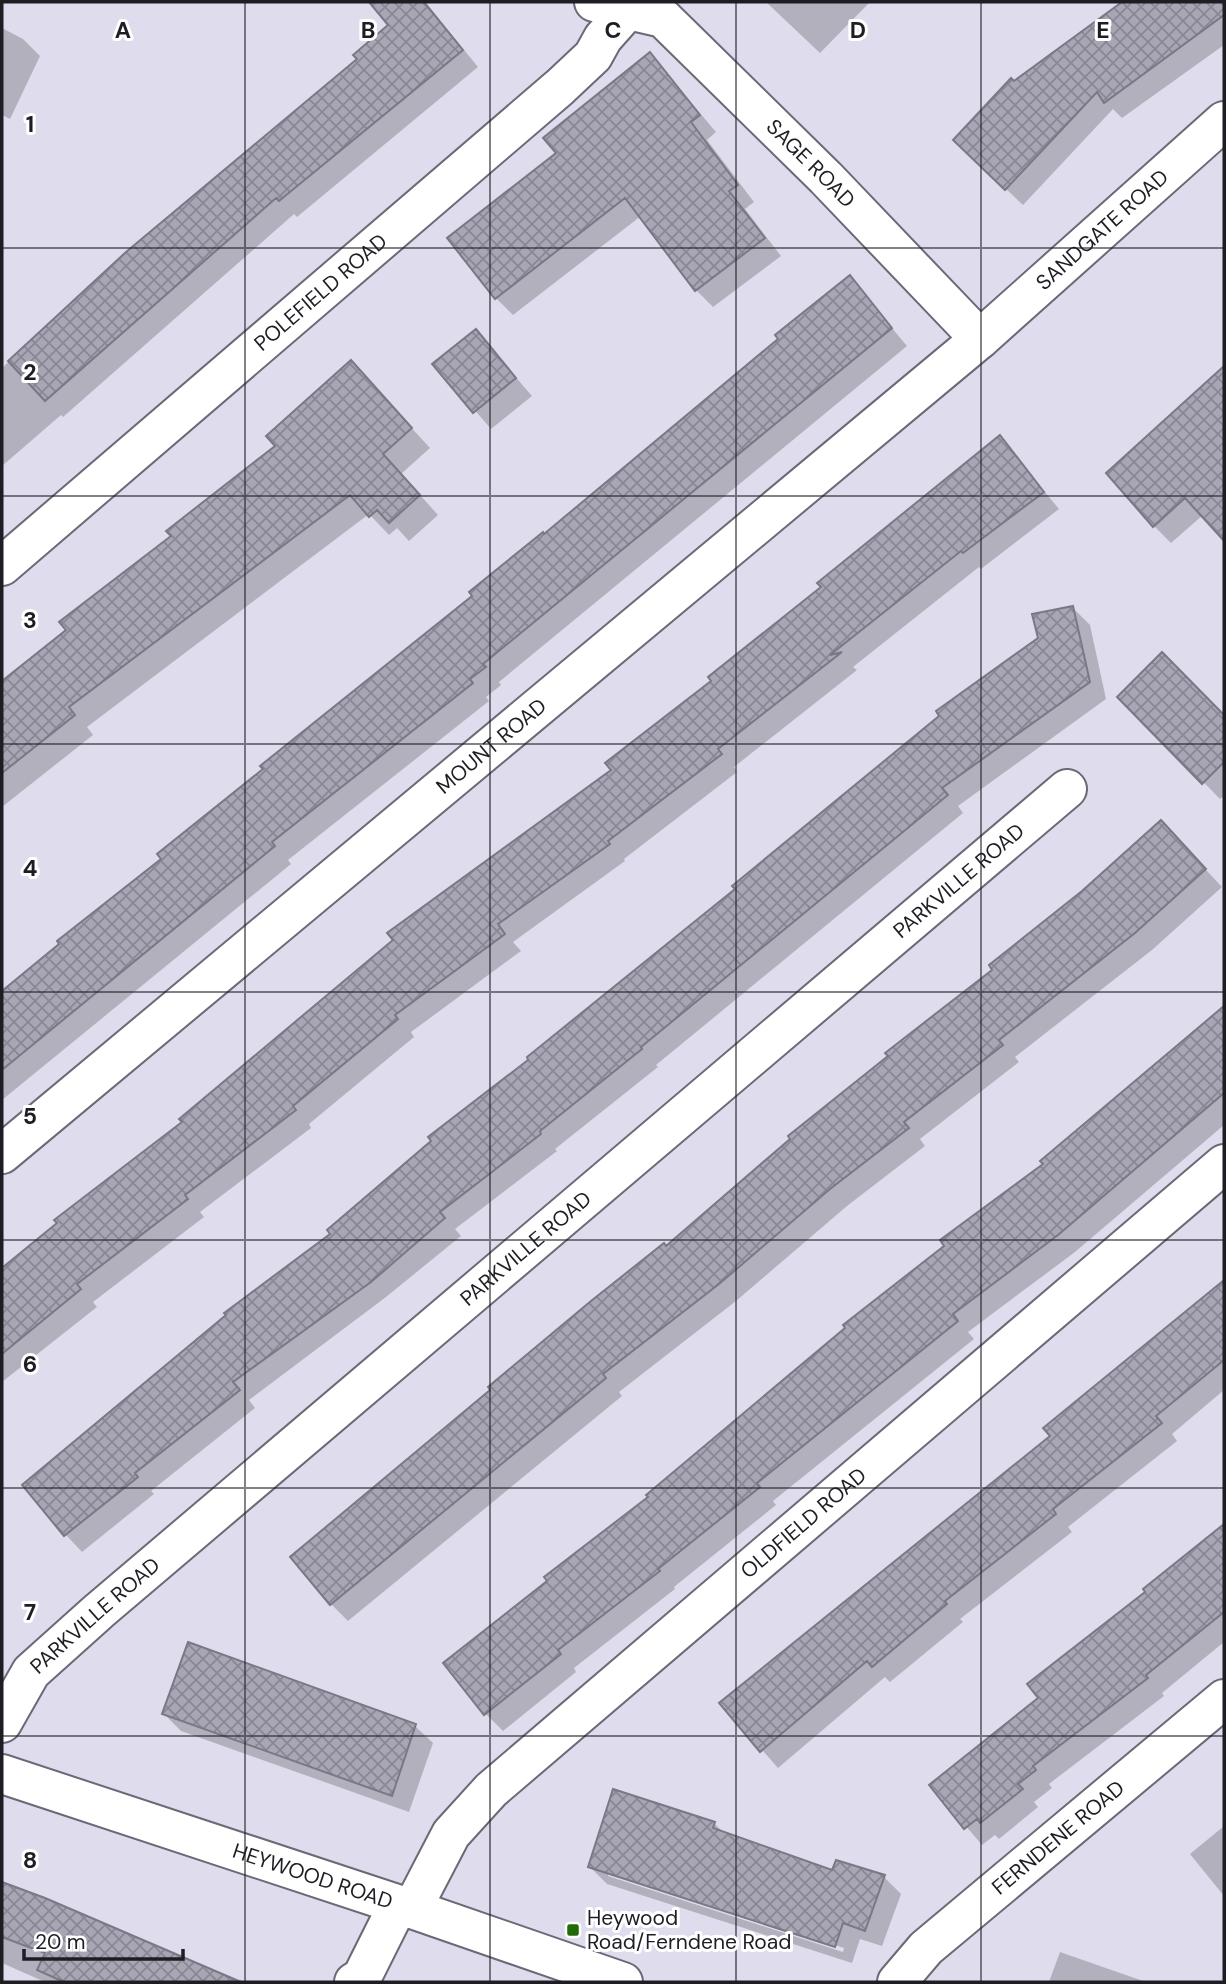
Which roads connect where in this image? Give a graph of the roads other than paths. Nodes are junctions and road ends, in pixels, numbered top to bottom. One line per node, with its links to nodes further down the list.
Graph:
1 (619, 4): 3 (street, SAGE ROAD); 4 (street, POLEFIELD ROAD)
2 (1224, 121): 3 (street, SANDGATE ROAD)
3 (980, 339): 6 (street, MOUNT ROAD)
4 (2, 566)
5 (1067, 789): 9 (street, PARKVILLE ROAD)
6 (2, 1154)
7 (1224, 1164): 11 (street, OLDFIELD ROAD)
8 (1224, 1699): 14 (street, FERNDENE ROAD)
9 (2, 1723)
10 (2, 1774): 11 (street, HEYWOOD ROAD)
11 (405, 1907): 12 (street, OLDFIELD ROAD); 13 (street, HEYWOOD ROAD)
12 (354, 1982)
13 (623, 1982)
14 (897, 1982)

